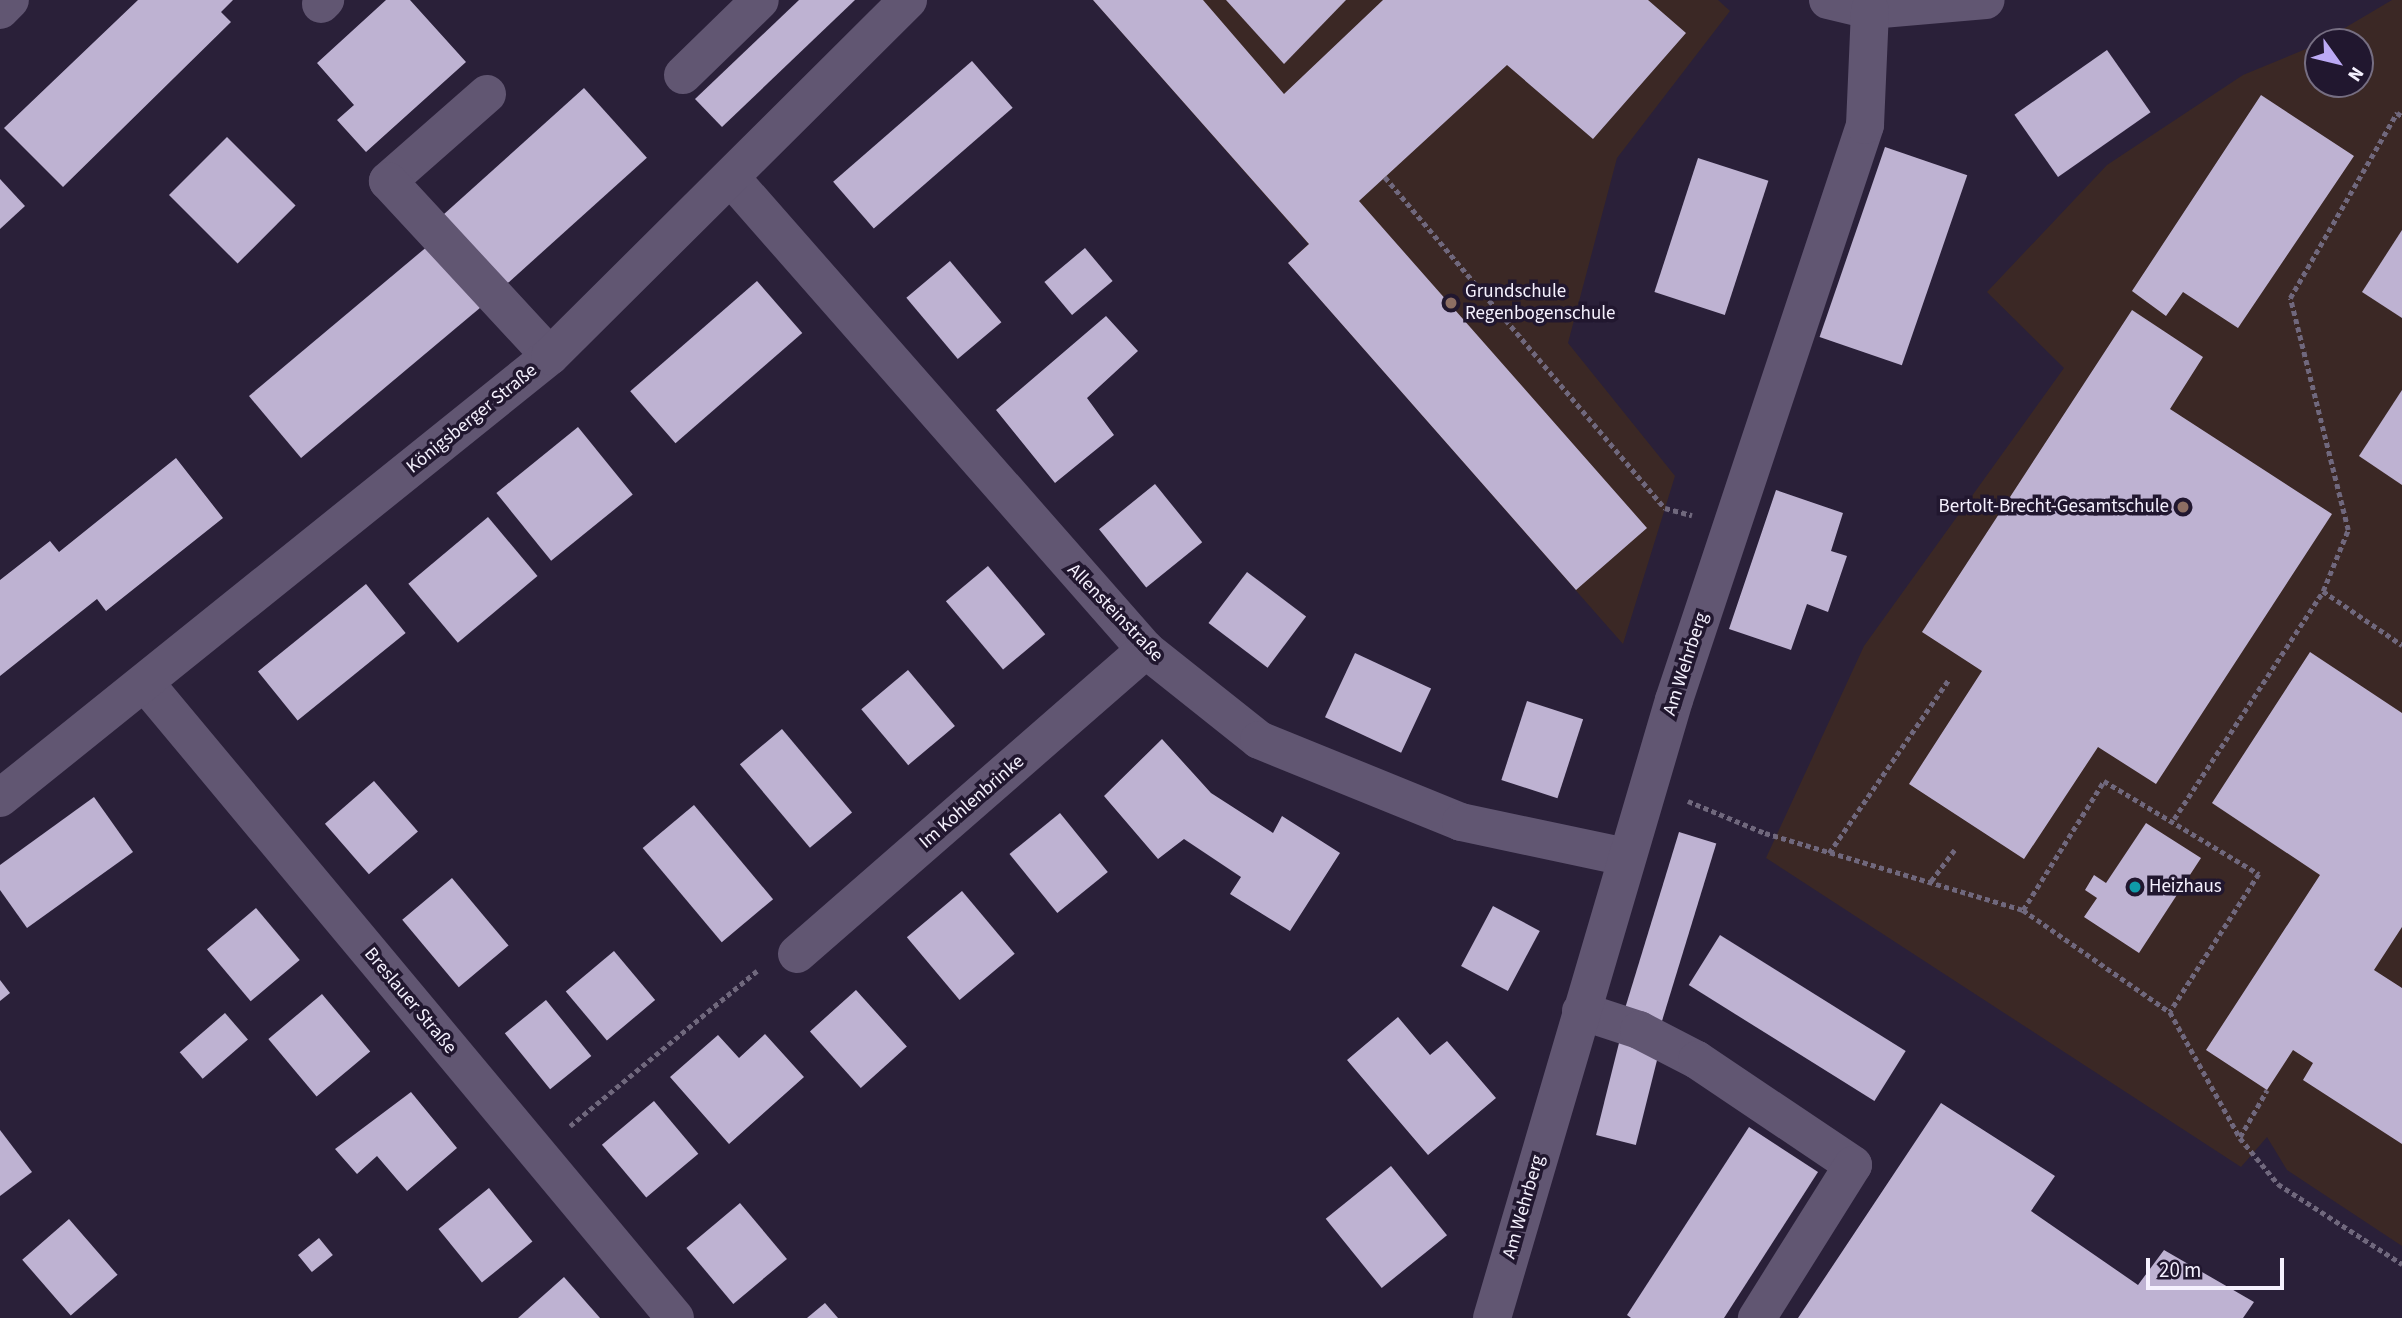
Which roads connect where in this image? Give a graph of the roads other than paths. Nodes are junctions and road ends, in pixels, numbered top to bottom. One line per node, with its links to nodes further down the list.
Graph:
1 (10, 0): 6 (street)
2 (760, 0): 8 (street)
3 (908, 0): 10 (street, Königsberger Straße)
4 (1828, 0): 7 (street)
5 (1986, 0): 7 (street)
6 (0, 10)
7 (1870, 10): 15 (street, Am Wehrberg)
8 (683, 75)
9 (487, 94): 11 (street)
10 (732, 179): 11 (street, Königsberger Straße); 12 (street, Allensteinstraße)
11 (550, 356): 13 (street, Königsberger Straße)
12 (1146, 650): 15 (street, Allensteinstraße); 16 (street, Im Kohlenbrinke)
13 (145, 683): 14 (street, Königsberger Straße); 18 (street, Breslauer Straße)
14 (0, 798)
15 (1625, 857): 17 (street, Am Wehrberg)
16 (797, 954)
17 (1581, 1011): 19 (street, Am Wehrberg); 20 (street)
18 (675, 1318)
19 (1492, 1318)
20 (1757, 1318)

